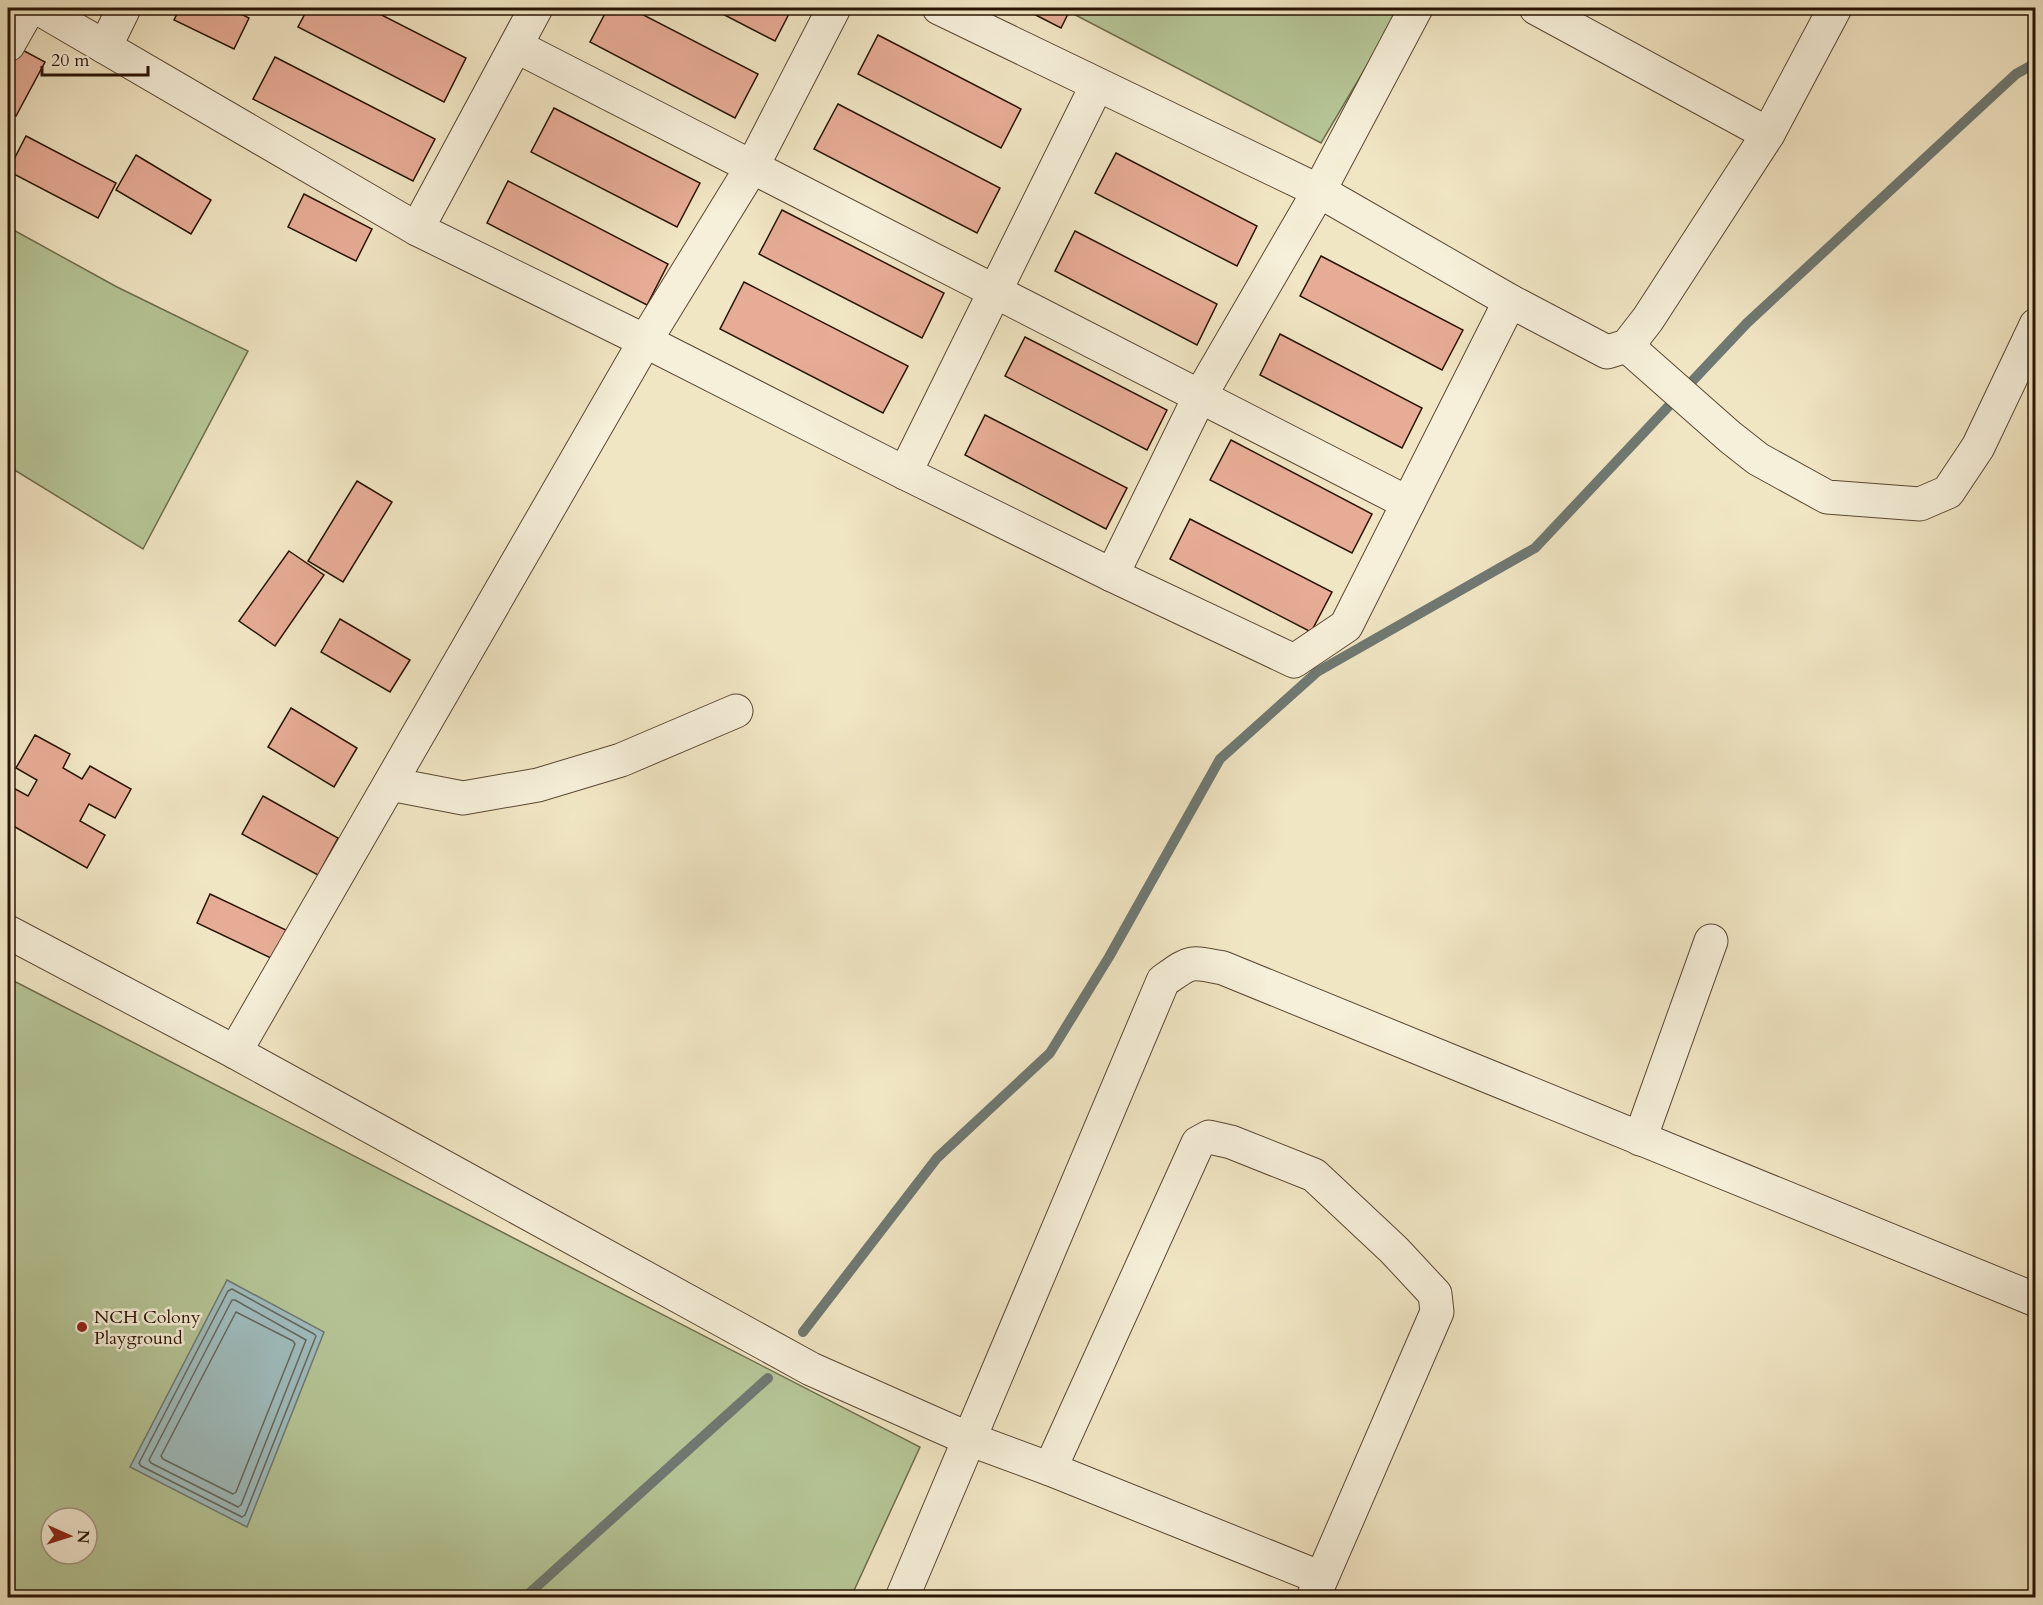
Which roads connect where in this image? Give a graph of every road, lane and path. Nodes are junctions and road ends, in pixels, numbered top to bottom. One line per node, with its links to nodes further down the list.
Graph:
1 (29, 8): 10 (street)
2 (38, 8): 12 (street)
3 (124, 8): 12 (street)
4 (536, 8): 11 (street)
5 (834, 8): 15 (street)
6 (939, 8): 13 (street)
7 (1416, 8): 16 (street)
8 (1536, 8): 14 (street)
9 (1835, 8): 14 (street)
10 (8, 45)
11 (516, 46): 15 (street); 17 (street)
12 (105, 47): 17 (street)
13 (1097, 85): 16 (street); 18 (street)
14 (1768, 134): 22 (street)
15 (752, 167): 18 (street); 21 (street)
16 (1319, 191): 19 (street); 23 (street)
17 (417, 229): 21 (street)
18 (996, 292): 23 (street); 24 (street)
19 (1510, 301): 22 (street); 25 (street)
20 (2036, 325): 22 (street)
21 (645, 341): 24 (street); 28 (street)
22 (1637, 355)
23 (1200, 396): 25 (street); 26 (street)
24 (905, 473): 26 (street)
25 (1408, 503): 26 (street)
26 (1112, 575)
27 (736, 711): 28 (street)
28 (390, 784): 31 (street)
29 (8, 932): 31 (street)
30 (1711, 941): 32 (street)
31 (235, 1052): 34 (street)
32 (1640, 1139): 33 (street); 34 (street)
33 (2036, 1300)
34 (969, 1439): 35 (street); 37 (street)
35 (1050, 1469): 36 (street); 36 (street)
36 (1317, 1588)
37 (902, 1598)

